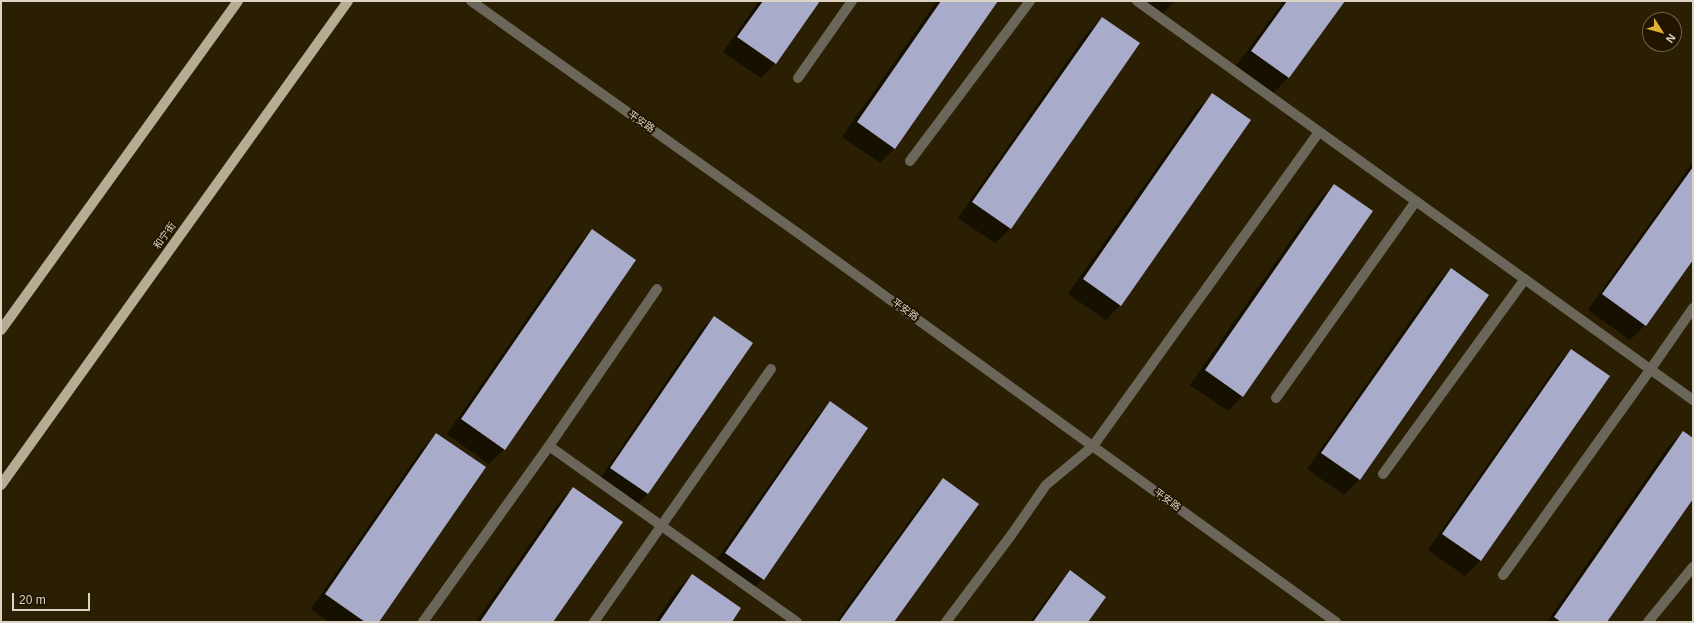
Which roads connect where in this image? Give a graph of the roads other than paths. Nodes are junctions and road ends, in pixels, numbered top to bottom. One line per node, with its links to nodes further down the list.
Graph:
1 (238, 1): 14 (main road)
2 (348, 1): 22 (main road, 和宁街)
3 (471, 1): 20 (street, 平安路)
4 (852, 1): 7 (street)
5 (1030, 1): 9 (street)
6 (1137, 1): 8 (street)
7 (798, 78)
8 (1320, 132): 10 (street); 20 (street)
9 (910, 161)
10 (1416, 202): 11 (street); 17 (street)
11 (1525, 279): 16 (street); 21 (street)
12 (657, 289): 19 (street)
13 (1693, 308): 16 (street)
14 (1, 330)
15 (771, 370): 23 (street)
16 (1650, 370): 18 (street); 25 (street)
17 (1276, 398)
18 (1693, 400)
19 (549, 446): 23 (street); 26 (street)
20 (1092, 446): 29 (street); 30 (street, 平安路)
21 (1383, 474)
22 (1, 485)
23 (662, 526): 27 (street); 28 (street)
24 (1693, 567): 31 (street)
25 (1503, 575)
26 (422, 622)
27 (594, 622)
28 (797, 622)
29 (946, 622)
30 (1336, 622)
31 (1648, 622)

